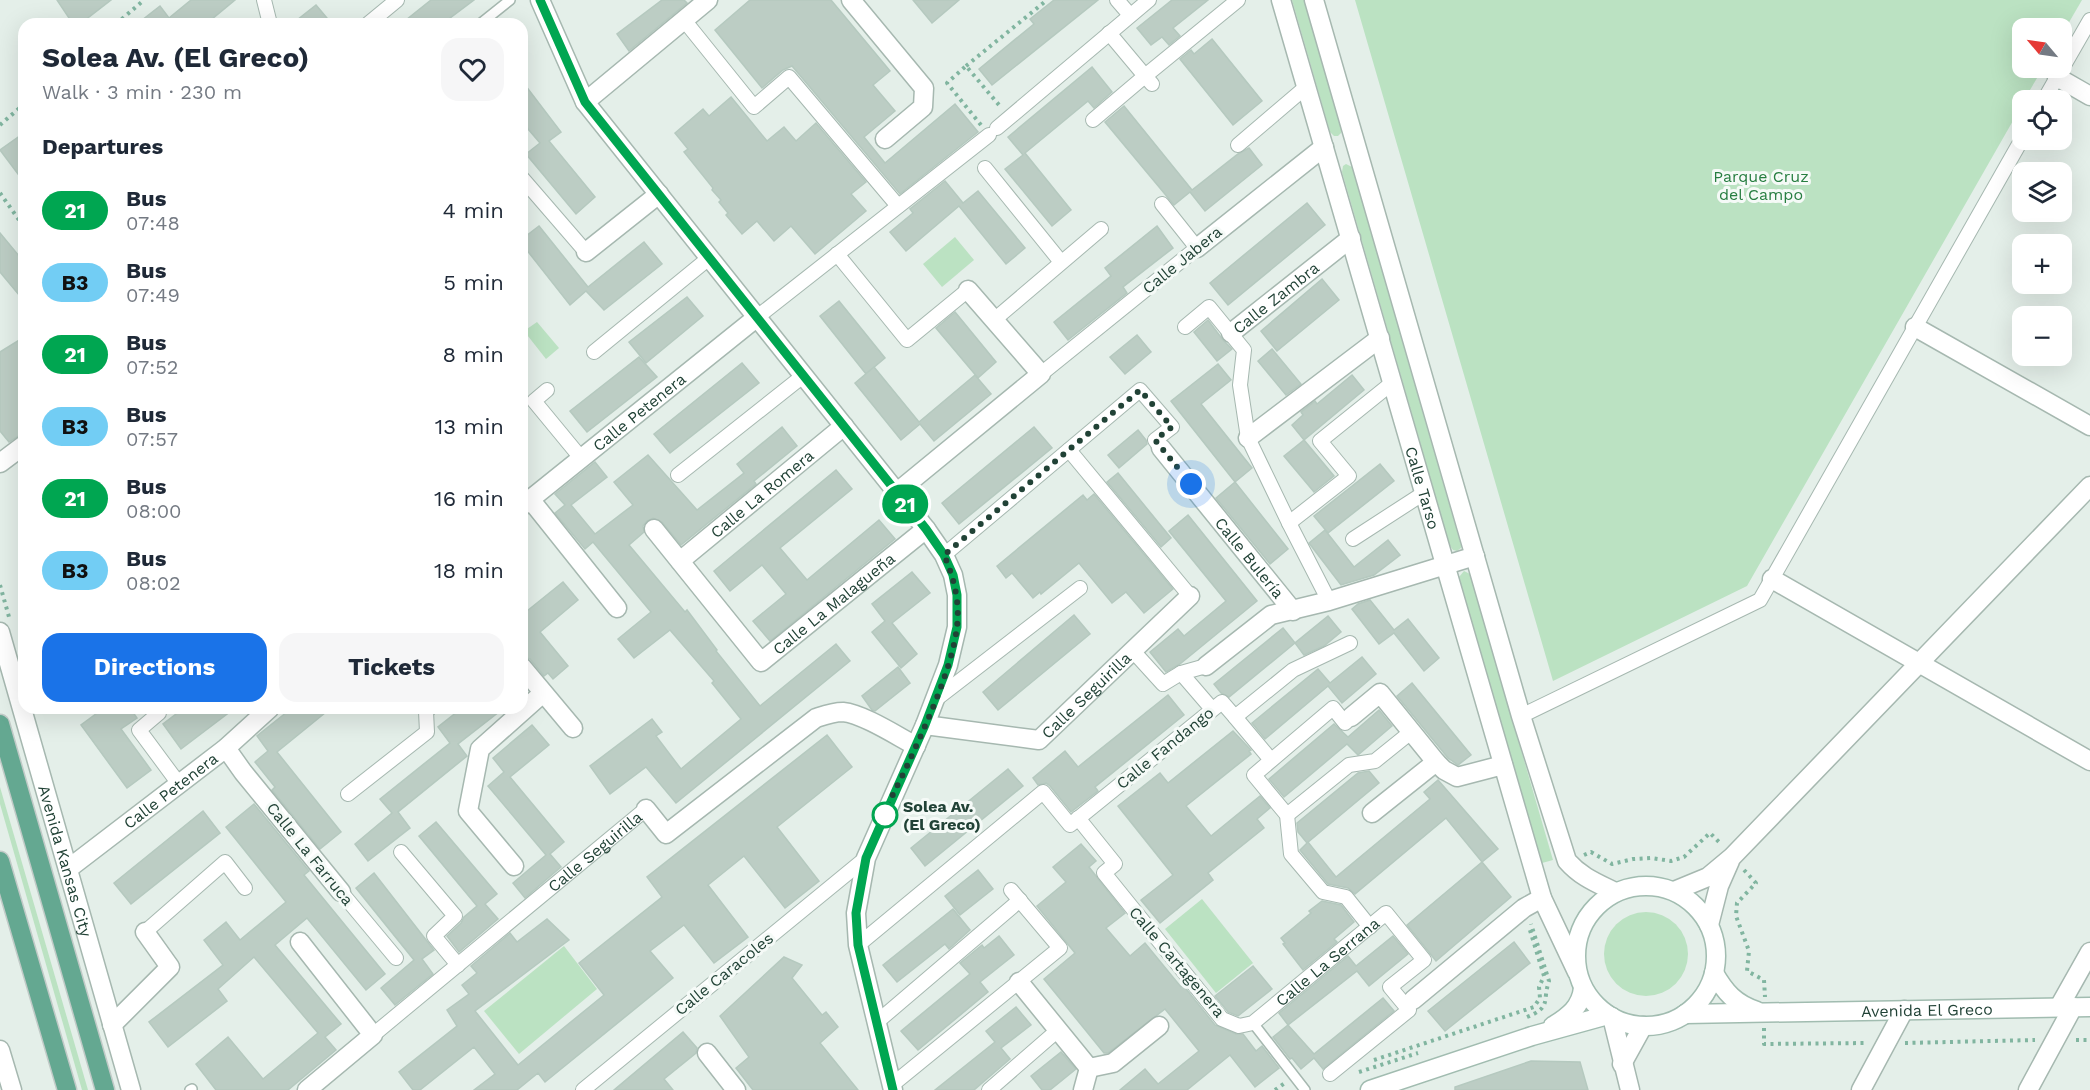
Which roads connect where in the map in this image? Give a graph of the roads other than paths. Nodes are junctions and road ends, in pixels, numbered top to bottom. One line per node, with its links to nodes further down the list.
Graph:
1 (264, 0): 13 (street)
2 (397, 0): 14 (street)
3 (510, 0): 15 (lane)
4 (540, 0): 24 (street)
5 (708, 0): 16 (street)
6 (851, 0): 26 (street)
7 (1117, 0): 12 (street)
8 (1149, 0): 12 (street)
9 (1238, 0): 21 (street)
10 (1281, 0): 22 (street, Calle Tarso)
11 (1314, 0): 73 (street, Calle Tarso)
12 (1130, 15): 18 (street)
13 (268, 18)
14 (375, 18)
15 (488, 18)
16 (684, 20): 24 (street); 34 (street)
17 (2090, 20): 19 (street)
18 (1109, 33): 21 (street); 29 (street)
19 (2072, 51)
20 (2059, 78): 23 (street)
21 (1148, 80): 25 (street)
22 (1306, 87): 27 (street); 28 (street, Calle Tarso)
23 (2090, 96)
24 (585, 102): 32 (street)
25 (1093, 120)
26 (885, 139)
27 (1238, 145)
28 (1324, 147): 36 (street, Calle Tarso); 37 (street, Calle Jabera)
29 (970, 150): 34 (street); 41 (street)
30 (2016, 150): 46 (street)
31 (528, 185): 38 (street)
32 (659, 194): 38 (street); 40 (street)
33 (1162, 204): 37 (street)
34 (898, 206): 39 (street)
35 (1101, 229): 41 (street)
36 (1351, 238): 47 (street, Calle Zambra); 48 (street, Calle Tarso)
37 (1197, 248): 50 (street, Calle Jabera)
38 (586, 252)
39 (837, 255): 42 (street); 43 (street)
40 (709, 258): 43 (street); 49 (street)
41 (1061, 262): 44 (street)
42 (968, 290): 44 (street)
43 (756, 318): 51 (street); 60 (street, Calle Petenera)
44 (994, 320): 50 (street)
45 (1185, 327): 47 (street)
46 (1915, 327): 55 (street); 76 (street)
47 (1231, 333): 56 (street, Calle Zambra)
48 (1380, 338): 52 (street, Calle Tarso); 56 (street)
49 (594, 352)
50 (1041, 374): 64 (street, Calle Jabera)
51 (803, 376): 54 (street); 62 (street)
52 (1392, 383): 65 (street, Calle Tarso); 68 (street)
53 (547, 390): 60 (street)
54 (844, 426): 64 (street); 74 (street, Calle La Romera)
55 (2090, 426)
56 (1248, 438): 68 (street, Calle Zambra)
57 (1161, 448): 59 (street); 81 (street, Calle Bulería)
58 (18, 450): 61 (street)
59 (1069, 450): 72 (street); 78 (street)
60 (581, 458): 66 (street, Calle Petenera)
61 (0, 463)
62 (678, 476)
63 (2090, 486): 85 (street)
64 (896, 493): 70 (street)
65 (1425, 493): 71 (street); 75 (street, Calle Tarso)
66 (528, 500)
67 (528, 504): 80 (street)
68 (1289, 523): 79 (street, Calle Zambra)
69 (654, 529): 74 (street, Calle La Malagueña)
70 (926, 529): 72 (street); 74 (street, Calle La Malagueña)
71 (1353, 539)
72 (944, 555): 91 (street)
73 (1475, 556): 75 (street); 99 (street, Calle Tarso)
74 (680, 561)
75 (1445, 566): 79 (street); 111 (street, Calle Tarso)
76 (1772, 579): 85 (street); 99 (street)
77 (1080, 588): 91 (street)
78 (1190, 596): 84 (street, Calle Seguirilla)
79 (1329, 601): 81 (street)
80 (617, 608)
81 (1293, 611): 86 (street)
82 (0, 632): 90 (street, Avenida Kansas City)
83 (1350, 643): 100 (street, Calle Fandango)
84 (1133, 651): 88 (street); 103 (street, Calle Seguirilla)
85 (1919, 663): 109 (street); 119 (street)
86 (1206, 666): 88 (street)
87 (528, 674): 89 (street)
88 (1181, 674): 93 (street)
89 (543, 693): 92 (street); 104 (street)
90 (18, 694)
91 (935, 700): 103 (street)
92 (528, 706)
93 (1212, 710): 100 (street, Calle Fandango); 117 (street, Calle Fandango)
94 (24, 714): 123 (street, Avenida Kansas City)
95 (156, 714): 112 (street)
96 (263, 714): 107 (street, Calle Petenera)
97 (426, 714): 113 (street)
98 (519, 714): 122 (street)
99 (1521, 716): 127 (street, Calle Tarso)
100 (1234, 717): 108 (street)
101 (1351, 717): 105 (street); 108 (street)
102 (0, 724): 163 (main road, Avenida Kansas City)
103 (925, 725): 106 (street)
104 (573, 728)
105 (1411, 732): 110 (street); 116 (street)
106 (916, 746): 114 (street, Calle Seguirilla); 120 (street)
107 (226, 748): 112 (street, Calle Petenera); 126 (street, Calle La Farruca)
108 (1270, 760): 116 (street)
109 (2090, 760)
110 (1436, 762): 111 (street); 115 (street)
111 (1503, 765): 128 (street, Calle Tarso)
112 (179, 784): 123 (street, Calle Petenera)
113 (348, 794)
114 (646, 809): 136 (street, Calle Seguirilla)
115 (1372, 813)
116 (1287, 815): 130 (street)
117 (1074, 822): 133 (street, Calle Cartagenera); 147 (street, Calle Cartagenera)
118 (400, 852): 136 (street)
119 (1732, 856): 125 (street); 129 (street)
120 (866, 858): 133 (street); 166 (street, Calle Caracoles)
121 (0, 861): 162 (main road)
122 (514, 866)
123 (69, 869): 148 (street, Avenida Kansas City)
124 (245, 888): 131 (street)
125 (1674, 891): 127 (street); 129 (street)
126 (341, 892): 135 (street, Calle La Farruca)
127 (1616, 892): 138 (street)
128 (1542, 898): 138 (street, Calle Tarso); 140 (street)
129 (1709, 925): 137 (street)
130 (1370, 927): 147 (street, Calle La Serrana); 158 (street, Calle La Serrana)
131 (145, 932): 148 (street)
132 (300, 942): 152 (street)
133 (858, 945): 146 (street)
134 (2090, 952): 141 (street)
135 (396, 958)
136 (458, 965): 152 (street, Calle Seguirilla)
137 (1714, 973): 143 (street, Avenida El Greco); 144 (street)
138 (1580, 980): 145 (street); 153 (street)
139 (1019, 982): 146 (street); 151 (street); 160 (street)
140 (1413, 1000)
141 (2074, 1007): 142 (street, Avenida El Greco); 174 (street)
142 (1904, 1010): 143 (street, Avenida El Greco); 173 (street)
143 (1764, 1013): 144 (street, Avenida El Greco)
144 (1685, 1014): 150 (street)
145 (1610, 1016): 150 (street); 153 (street); 156 (street)
146 (877, 1022): 160 (street)
147 (1253, 1023): 170 (lane)
148 (112, 1025): 164 (street, Avenida Kansas City)
149 (1159, 1026): 157 (street)
150 (1643, 1026): 156 (street)
151 (1058, 1030): 157 (street); 168 (street)
152 (373, 1035): 165 (street, Calle Seguirilla)
153 (1532, 1036): 159 (street)
154 (0, 1050): 161 (street)
155 (707, 1053): 167 (street)
156 (1622, 1064): 172 (street)
157 (1089, 1068): 169 (street)
158 (1330, 1074)
159 (1393, 1086): 171 (street)
160 (892, 1087)
161 (12, 1090)
162 (67, 1090)
163 (105, 1090)
164 (131, 1090)
165 (307, 1090)
166 (583, 1090)
167 (736, 1090)
168 (989, 1090)
169 (1083, 1090)
170 (1305, 1090)
171 (1370, 1090)
172 (1630, 1090)
173 (1861, 1090)
174 (2028, 1090)

